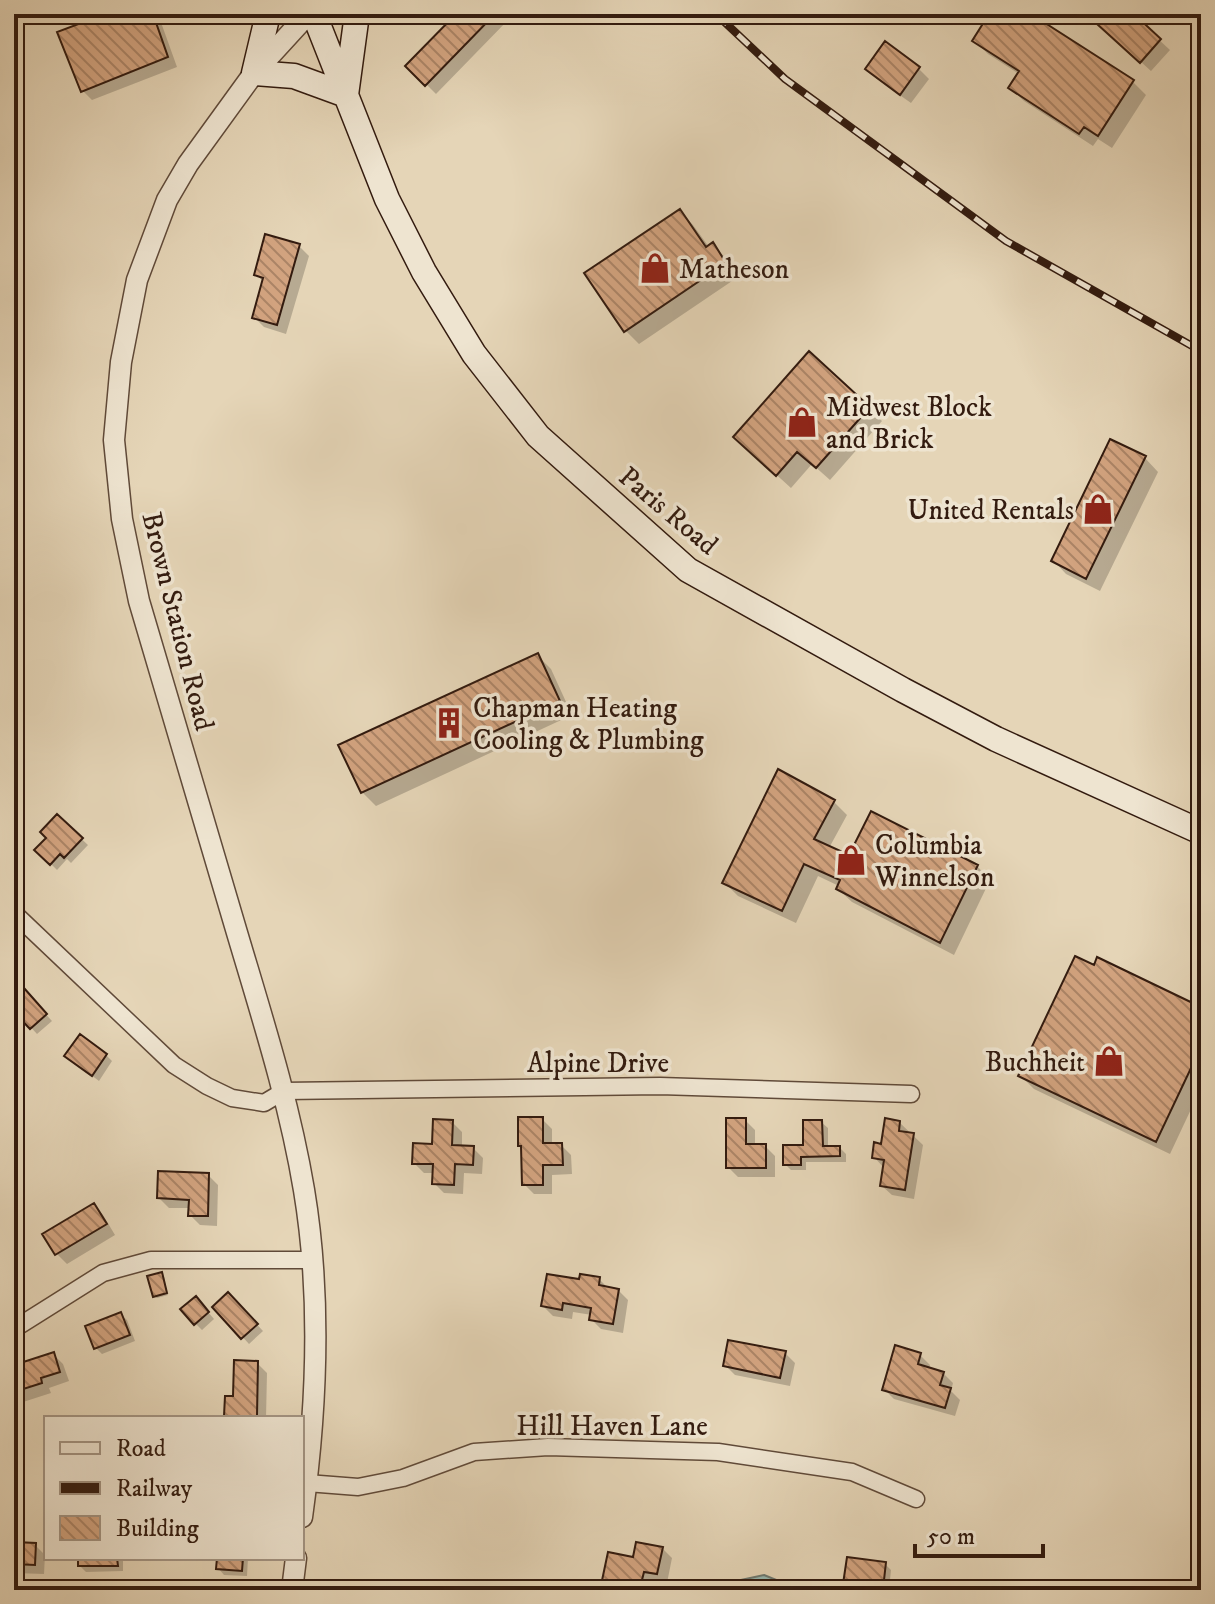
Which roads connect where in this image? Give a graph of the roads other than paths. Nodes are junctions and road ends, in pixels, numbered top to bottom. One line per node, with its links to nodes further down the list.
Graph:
1 (268, 14): 4 (main road)
2 (311, 14): 4 (street, Brown Station Road); 5 (main road, Paris Road)
3 (357, 14): 5 (main road)
4 (254, 73): 5 (main road); 8 (street, Brown Station Road)
5 (346, 95): 6 (main road, Paris Road)
6 (1201, 832)
7 (17, 921): 8 (street, Alpine Drive)
8 (284, 1091): 9 (street, Alpine Drive); 10 (street, Brown Station Road)
9 (911, 1094)
10 (312, 1260): 11 (street); 12 (street, Brown Station Road)
11 (14, 1329)
12 (307, 1483): 13 (street, Hill Haven Lane); 14 (street, Brown Station Road)
13 (916, 1499)
14 (304, 1503)
15 (296, 1560): 16 (street)
16 (292, 1590)

